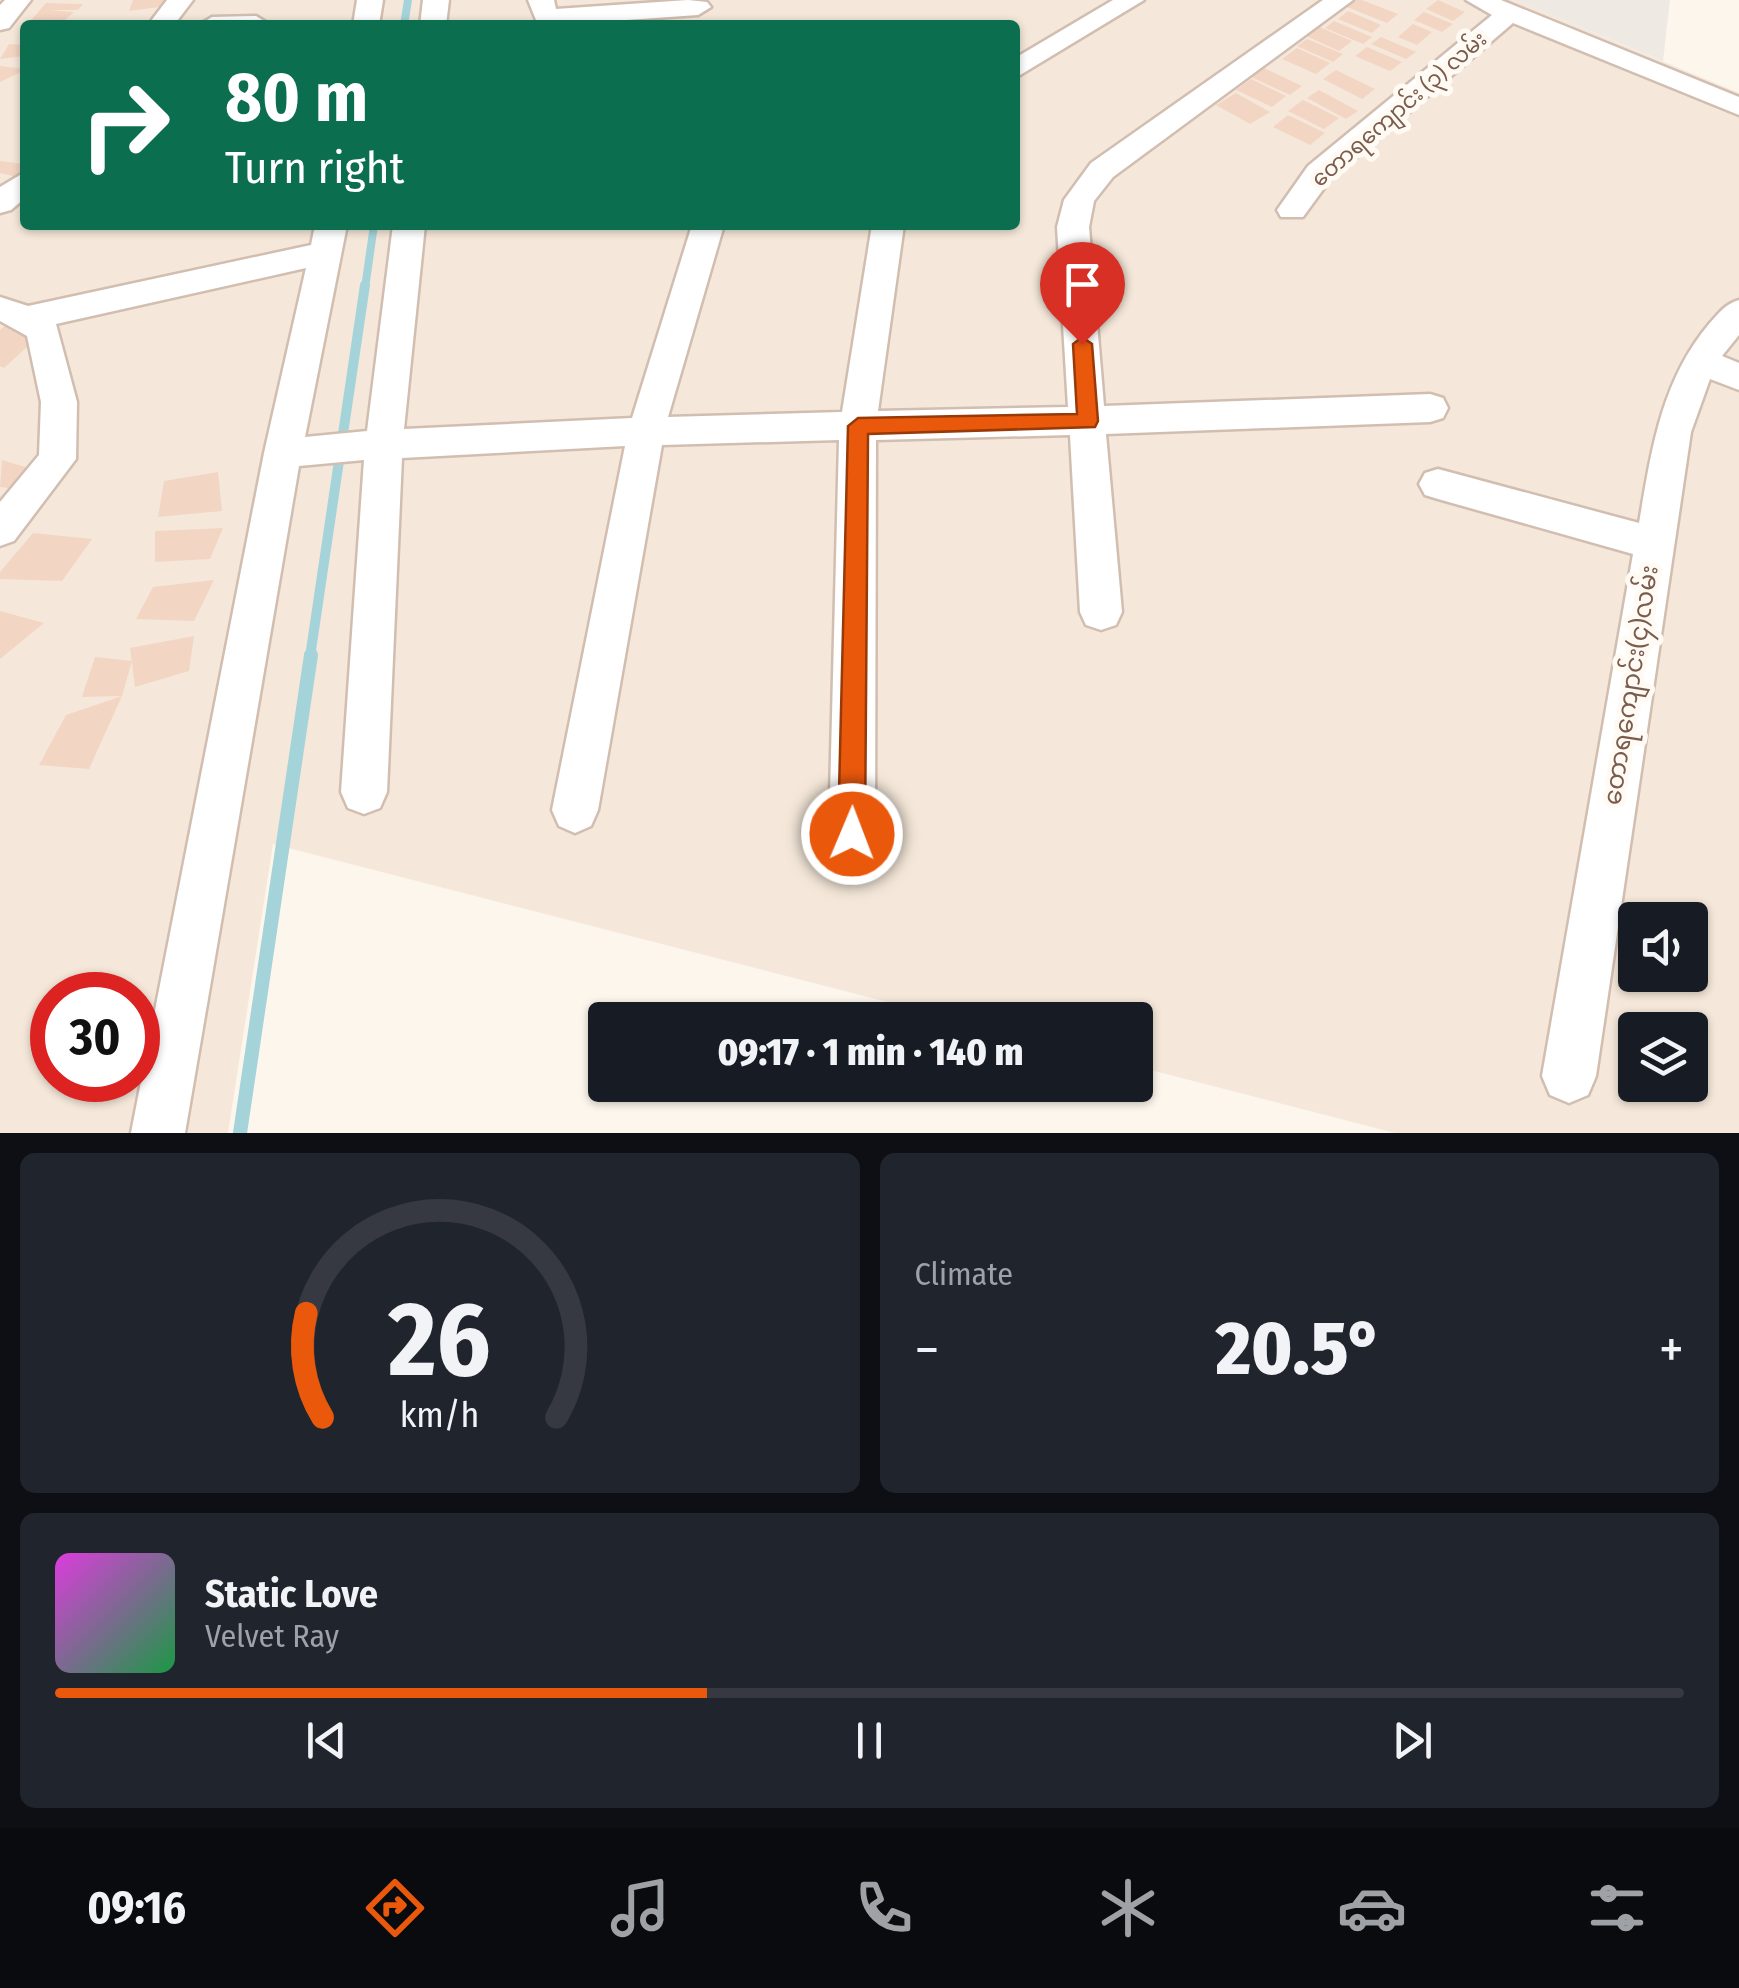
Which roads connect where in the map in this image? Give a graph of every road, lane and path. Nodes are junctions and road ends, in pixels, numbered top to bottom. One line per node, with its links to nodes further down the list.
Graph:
1 (18, 0): 10 (street)
2 (180, 0): 9 (street)
3 (541, 0): 7 (street)
4 (1131, 0): 11 (street)
5 (1340, 0): 25 (street)
6 (1479, 0): 8 (street)
7 (700, 11)
8 (1510, 13): 12 (street); 15 (street, တောရကျောင်း (၃) လမ်း)
9 (165, 20)
10 (0, 22)
11 (1020, 67)
12 (1739, 107)
13 (20, 186): 14 (street)
14 (0, 203)
15 (1292, 210)
16 (408, 230): 28 (street)
17 (706, 230): 27 (street)
18 (887, 230): 26 (street)
19 (328, 239): 21 (street); 29 (street)
20 (1739, 312): 22 (street, တောရကျောင်း(၄)လမ်း)
21 (7, 313): 31 (street)
22 (1699, 360): 23 (street); 32 (street, တောရကျောင်း(၄)လမ်း)
23 (1739, 377)
24 (1430, 408): 25 (street)
25 (1088, 421): 26 (street); 33 (street)
26 (858, 426): 27 (street); 36 (street)
27 (646, 431): 28 (street); 35 (street)
28 (384, 443): 29 (street); 34 (street)
29 (283, 453): 38 (street)
30 (1438, 484): 32 (street)
31 (0, 530)
32 (1653, 543): 37 (street, တောရကျောင်း(၄)လမ်း)
33 (1101, 612)
34 (364, 792)
35 (575, 810)
36 (852, 834)
37 (1569, 1076)
38 (158, 1133)

